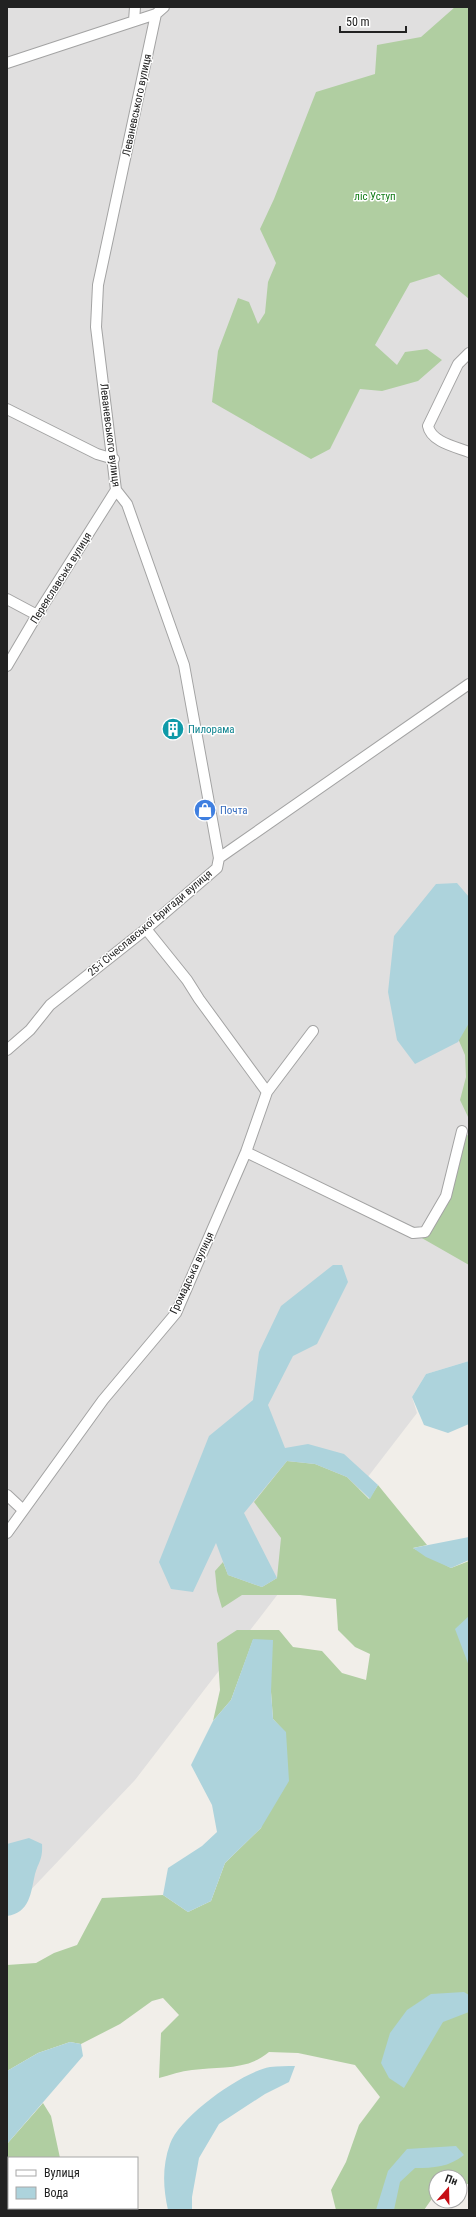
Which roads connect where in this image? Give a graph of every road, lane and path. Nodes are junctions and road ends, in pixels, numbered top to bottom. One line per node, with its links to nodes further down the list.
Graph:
1 (135, 7): 4 (street)
2 (164, 7): 3 (street)
3 (156, 14): 4 (street); 9 (street, Леваневського вулиця)
4 (134, 21): 5 (street)
5 (7, 63)
6 (469, 353): 8 (street)
7 (7, 409): 9 (street)
8 (469, 452)
9 (114, 459): 10 (street, Леваневського вулиця)
10 (116, 490): 12 (street, Переяславська вулиця); 15 (street, Леваневського вулиця)
11 (7, 599): 12 (street)
12 (37, 614): 13 (street, Переяславська вулиця)
13 (7, 666)
14 (469, 684): 15 (street, 25-ї Січеславської Бригади вулиця)
15 (219, 858): 16 (street, 25-ї Січеславської Бригади вулиця)
16 (146, 929): 18 (street, 25-ї Січеславської Бригади вулиця); 19 (street)
17 (313, 1031): 19 (street, Громадська вулиця)
18 (7, 1050)
19 (267, 1092): 21 (street, Громадська вулиця)
20 (462, 1131): 21 (street)
21 (246, 1152): 23 (street, Громадська вулиця)
22 (7, 1495): 23 (street)
23 (23, 1510): 24 (street, Громадська вулиця)
24 (7, 1533)

